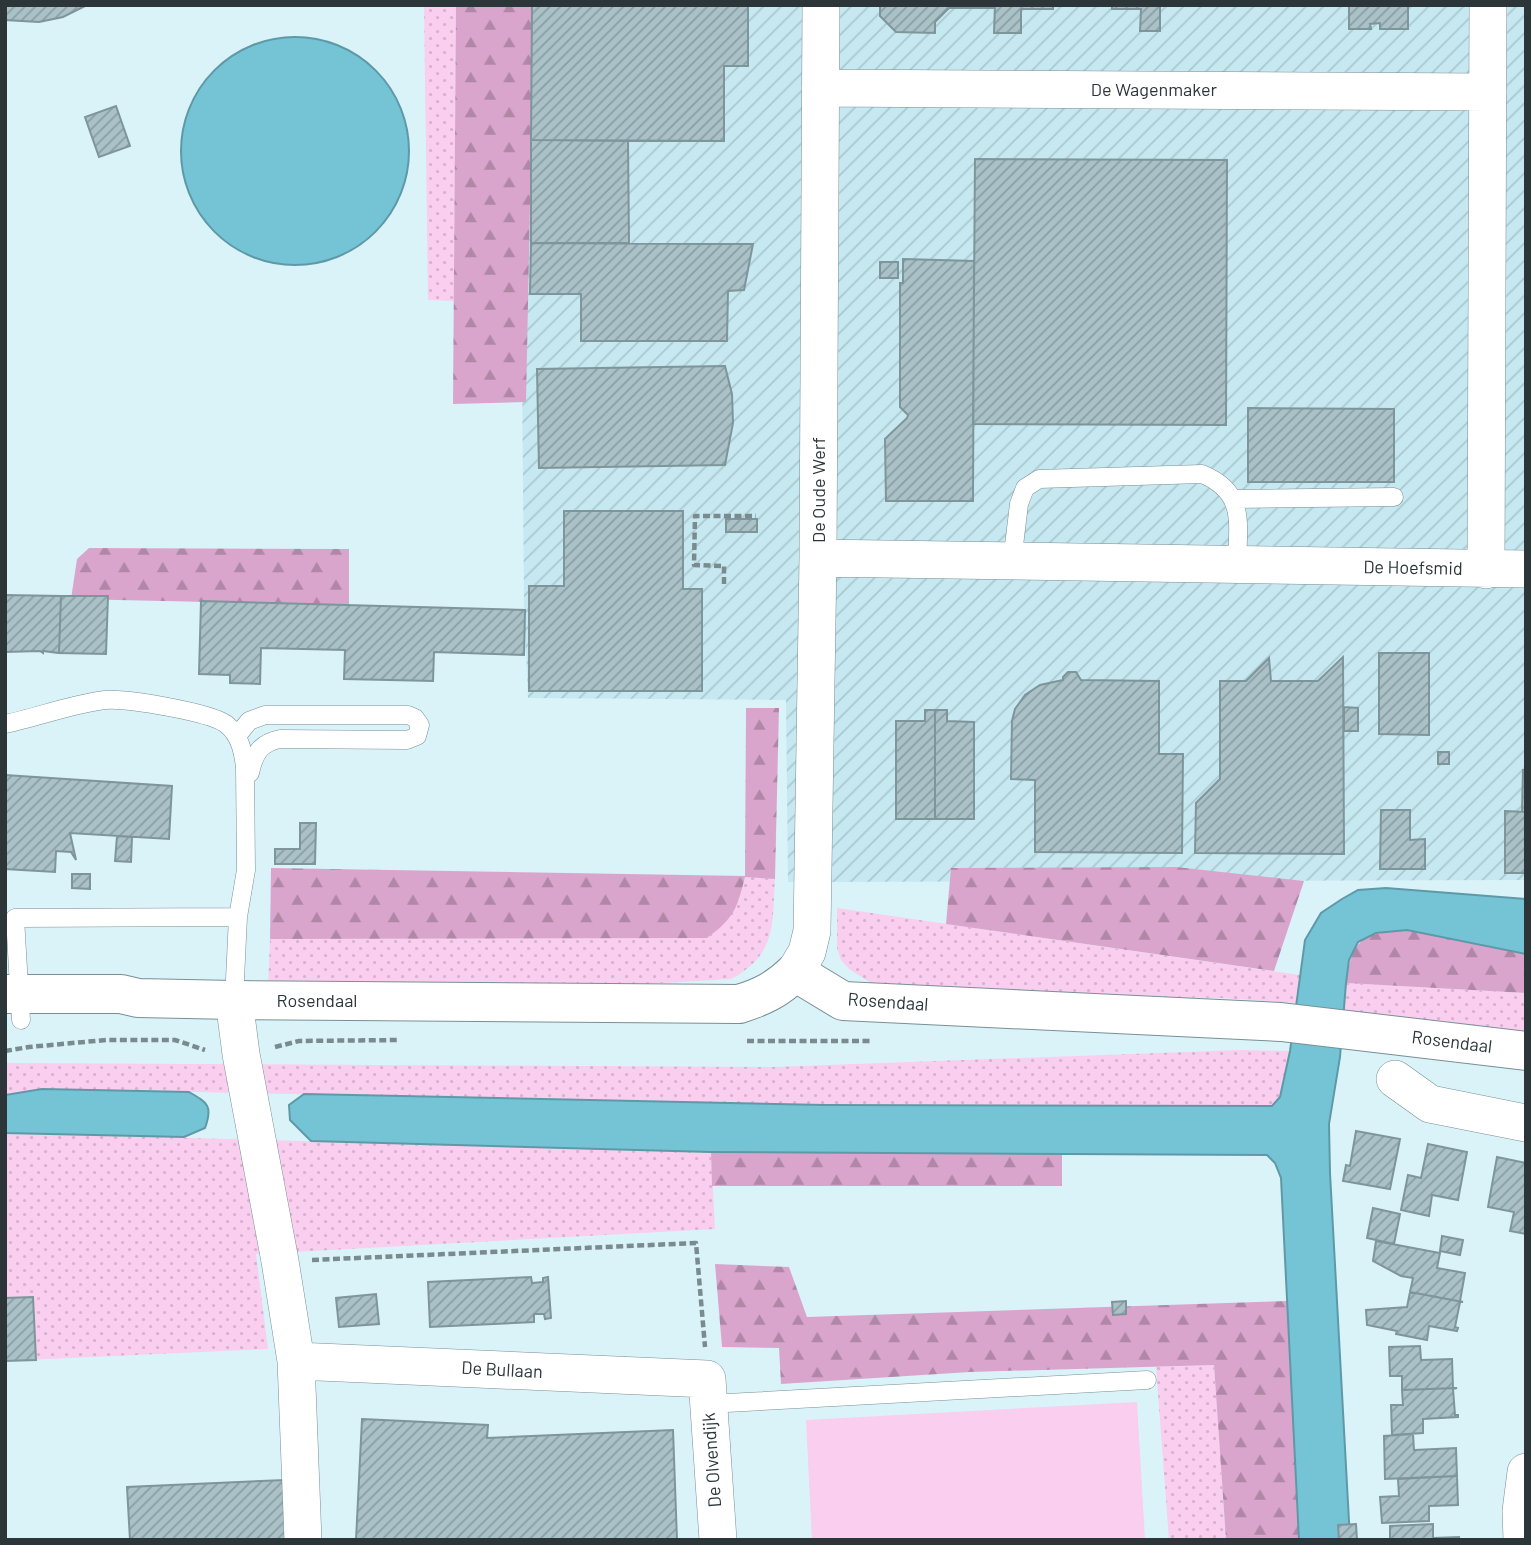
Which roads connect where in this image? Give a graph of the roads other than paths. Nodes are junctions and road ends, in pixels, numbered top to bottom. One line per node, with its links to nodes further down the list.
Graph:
1 (821, 5): 3 (street, De Oude Werf)
2 (1488, 5): 4 (street, De Hoefsmid)
3 (820, 88): 4 (street, De Wagenmaker); 7 (street, De Oude Werf)
4 (1488, 92): 11 (street, De Hoefsmid)
5 (1394, 497): 6 (lane)
6 (1234, 499): 8 (lane); 9 (lane)
7 (818, 558): 8 (street, De Hoefsmid); 16 (street, De Oude Werf)
8 (1012, 562): 9 (street, De Hoefsmid)
9 (1237, 564): 11 (street, De Hoefsmid)
10 (1526, 569): 11 (street)
11 (1486, 570)
12 (5, 724): 13 (lane)
13 (237, 736): 14 (lane); 14 (lane)
14 (245, 801): 15 (lane)
15 (238, 917): 17 (lane); 18 (lane)
16 (795, 972): 17 (street, Rosendaal); 19 (street, Rosendaal)
17 (234, 1000): 18 (street, Rosendaal); 22 (street)
18 (11, 1017)
19 (1526, 1051)
20 (1395, 1079): 21 (street)
21 (1526, 1123)
22 (296, 1361): 24 (street, De Bullaan); 27 (street)
23 (1147, 1380): 24 (lane)
24 (708, 1391): 28 (street, De Olvendijk)
25 (1526, 1472): 26 (street)
26 (1523, 1521)
27 (303, 1540)
28 (718, 1540)

